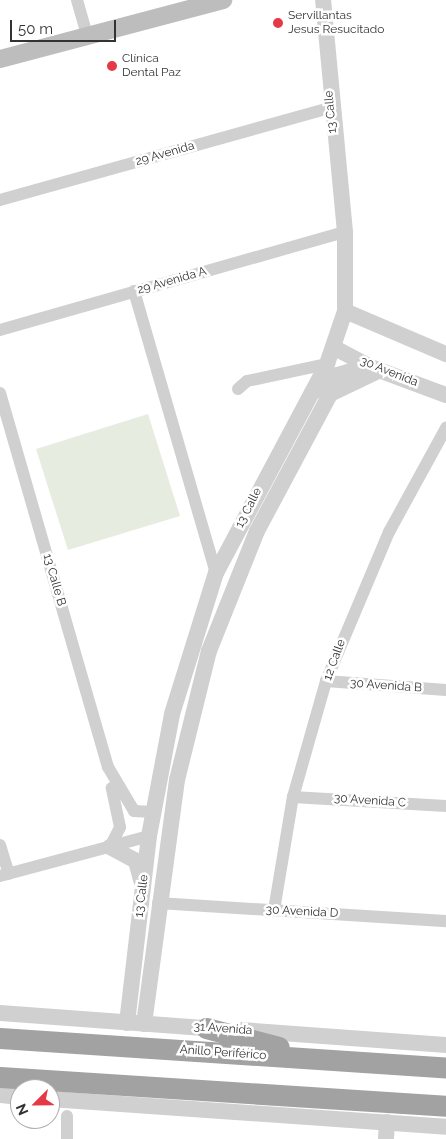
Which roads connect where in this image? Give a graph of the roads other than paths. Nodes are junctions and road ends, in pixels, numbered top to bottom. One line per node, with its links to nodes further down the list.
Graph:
1 (77, 0): 5 (street)
2 (223, 0): 4 (main road)
3 (323, 0): 7 (street, 13 Calle)
4 (191, 4): 5 (main road)
5 (87, 36): 6 (main road)
6 (0, 59)
7 (330, 108): 8 (street, 29 Avenida); 9 (street, 13 Calle)
8 (0, 200)
9 (345, 232): 10 (street, 29 Avenida A); 11 (street, 13 Calle)
10 (134, 291): 12 (street, 29 Avenida A); 22 (street)
11 (345, 311): 13 (street, 13 Calle); 14 (street)
12 (0, 330)
13 (333, 347): 15 (street, 13 Calle); 16 (street, 30 Avenida)
14 (446, 354)
15 (326, 364): 17 (street); 20 (street, 13 Calle)
16 (374, 368): 19 (street, 30 Avenida); 20 (street); 34 (street, 13 Calle)
17 (238, 389)
18 (0, 393): 25 (street, 13 Calle B)
19 (446, 394)
20 (306, 398): 22 (street, 13 Calle)
21 (446, 428): 23 (street, 12 Calle)
22 (216, 573): 28 (street, 13 Calle)
23 (326, 681): 24 (street, 30 Avenida B); 26 (street, 12 Calle)
24 (446, 690)
25 (108, 767): 28 (street, 13 Calle B); 31 (street, 13 Calle B)
26 (293, 797): 27 (street, 30 Avenida C); 35 (street, 12 Calle)
27 (446, 806)
28 (154, 812): 29 (street, 13 Calle)
29 (150, 836): 31 (street); 33 (street, 13 Calle)
30 (0, 845): 32 (street)
31 (110, 847): 32 (street); 33 (street)
32 (4, 875)
33 (143, 888): 38 (street, 13 Calle)
34 (158, 903): 35 (street, 30 Avenida D); 39 (street, 13 Calle)
35 (274, 910): 36 (street, 30 Avenida D)
36 (446, 921)
37 (0, 1013): 38 (street, 31 Avenida)
38 (127, 1022): 39 (street, 31 Avenida)
39 (144, 1024): 40 (street, 31 Avenida)
40 (206, 1028): 42 (street, 31 Avenida); 43 (highway)
41 (0, 1038): 43 (highway, Anillo Periférico)
42 (446, 1045)
43 (330, 1060): 44 (highway, Anillo Periférico)
44 (446, 1068)
45 (0, 1077): 47 (highway)
46 (60, 1100): 49 (street)
47 (446, 1106)
48 (68, 1116): 51 (street)
49 (387, 1122): 50 (street); 52 (street)
50 (446, 1127)
51 (67, 1139)
52 (386, 1139)

